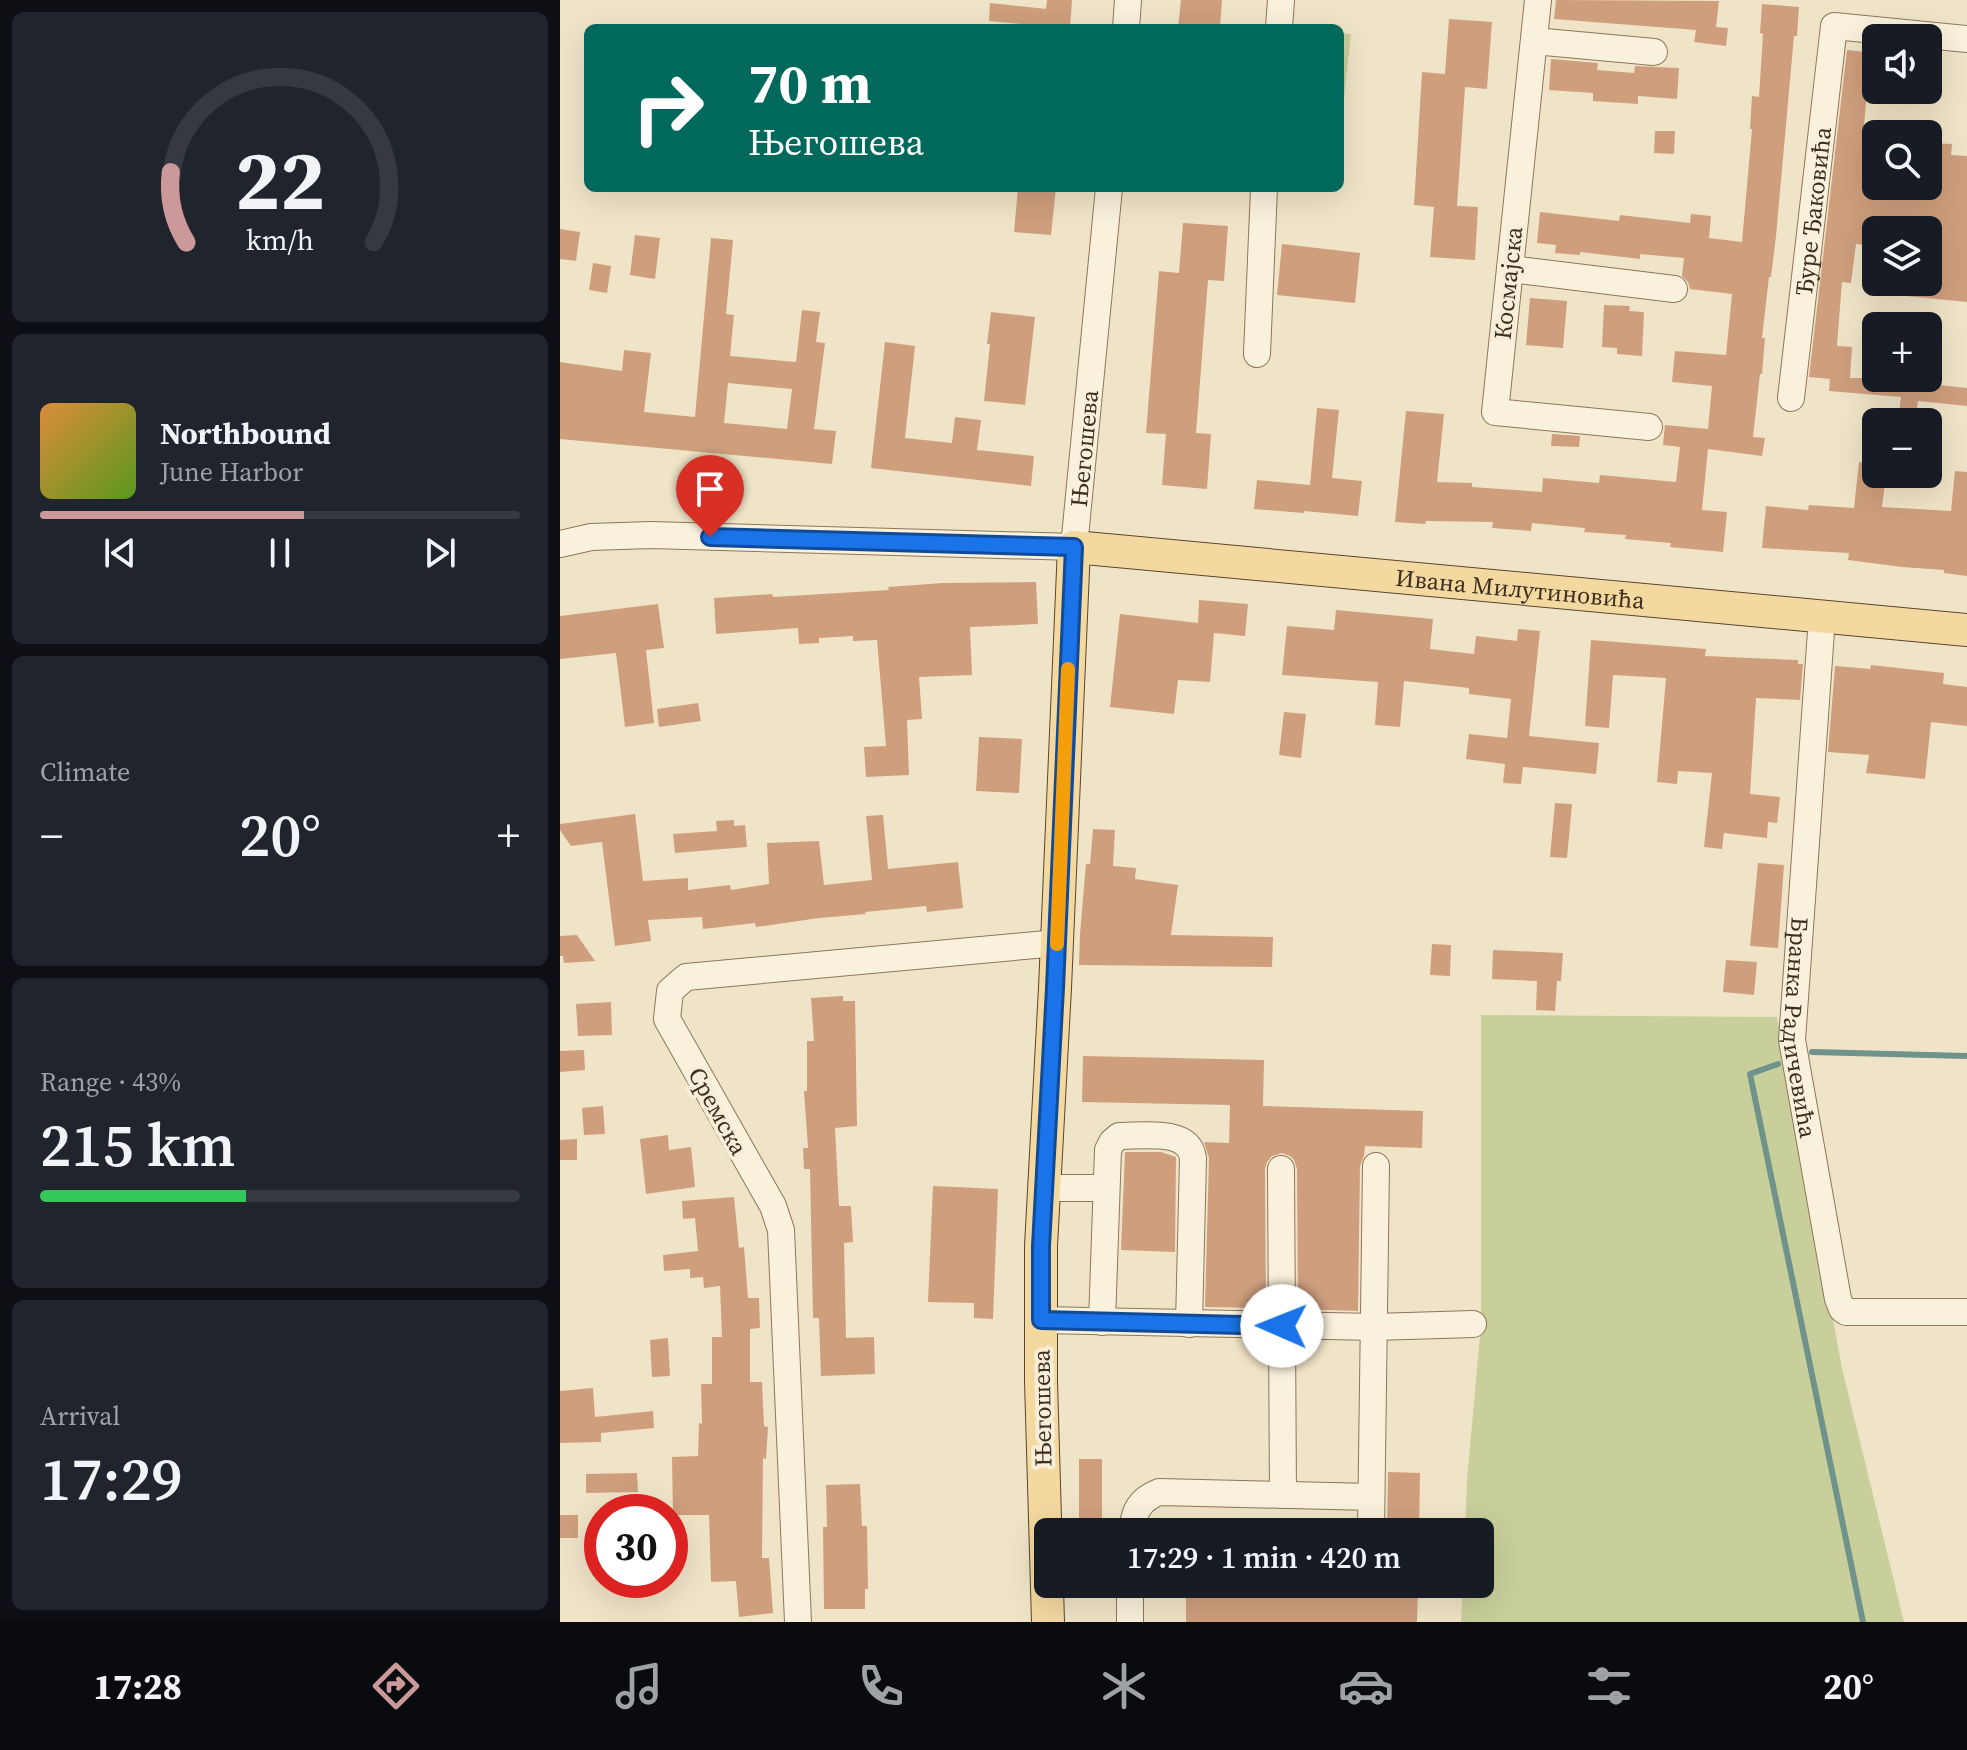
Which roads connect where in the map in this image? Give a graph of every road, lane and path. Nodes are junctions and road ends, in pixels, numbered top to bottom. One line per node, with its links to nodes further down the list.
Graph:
1 (1128, 0): 4 (street)
2 (1281, 0): 5 (street)
3 (1538, 0): 7 (street, Космајска)
4 (1126, 24)
5 (1279, 24)
6 (1967, 39): 14 (street, Ђуре Ђаковића)
7 (1534, 41): 8 (street); 11 (street, Космајска)
8 (1654, 52)
9 (1109, 192): 17 (street, Његошева)
10 (1264, 192): 13 (street)
11 (1510, 269): 12 (street); 15 (street, Космајска)
12 (1674, 289)
13 (1257, 354)
14 (1791, 398)
15 (1649, 427)
16 (560, 544): 17 (street)
17 (1074, 547): 18 (main road, Ивана Милутиновића); 20 (main road, Његошева)
18 (1822, 617): 19 (main road, Ивана Милутиновића); 25 (street, Бранка Радичевића)
19 (1967, 630)
20 (1057, 943): 23 (main road, Његошева); 39 (street, Сремска)
21 (1376, 1166): 31 (street)
22 (1281, 1169): 30 (street)
23 (1044, 1188): 24 (street); 26 (main road, Његошева)
24 (1106, 1188): 27 (street); 28 (street)
25 (1967, 1312)
26 (1041, 1320): 27 (street); 34 (main road, Његошева)
27 (1102, 1322): 28 (street)
28 (1189, 1324): 30 (street)
29 (1473, 1324): 31 (street)
30 (1282, 1326): 31 (street); 32 (street)
31 (1374, 1327): 33 (street)
32 (1283, 1495): 33 (street); 35 (street)
33 (1371, 1497): 36 (street)
34 (1045, 1518)
35 (1134, 1518)
36 (1371, 1518)
37 (1047, 1598): 40 (main road, Његошева)
38 (1130, 1598): 41 (street)
39 (798, 1622)
40 (1048, 1622)
41 (1130, 1622)

